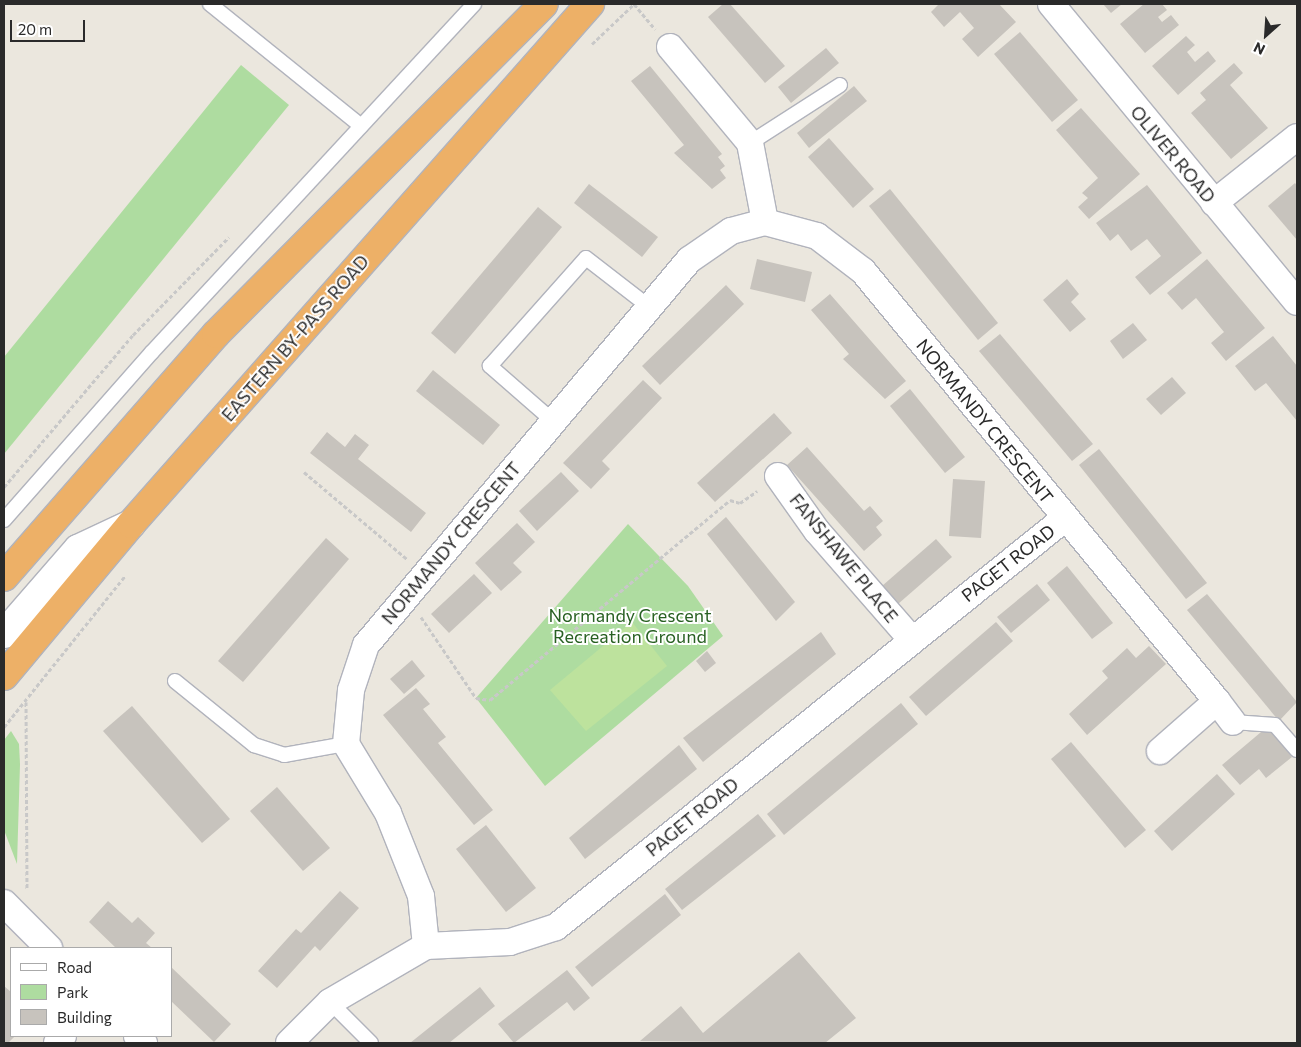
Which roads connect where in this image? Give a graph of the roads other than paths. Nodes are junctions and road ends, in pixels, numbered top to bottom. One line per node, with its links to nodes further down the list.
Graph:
1 (210, 4): 8 (lane)
2 (474, 4): 8 (lane)
3 (544, 4): 20 (highway)
4 (590, 4): 19 (highway, EASTERN BY-PASS ROAD)
5 (1051, 4): 11 (street, OLIVER ROAD)
6 (670, 47): 10 (street)
7 (840, 85): 10 (lane)
8 (361, 126): 18 (lane)
9 (1297, 137): 11 (street)
10 (750, 144): 12 (street)
11 (1214, 203): 13 (street, OLIVER ROAD)
12 (765, 222): 14 (street, NORMANDY CRESCENT); 17 (street, NORMANDY CRESCENT)
13 (1297, 302)
14 (648, 306): 15 (street, NORMANDY CRESCENT); 15 (lane)
15 (553, 421): 27 (street, NORMANDY CRESCENT)
16 (778, 476): 22 (street, FANSHAWE PLACE)
17 (1064, 519): 22 (street, PAGET ROAD); 25 (street, NORMANDY CRESCENT)
18 (4, 520)
19 (131, 524): 21 (street); 23 (highway, EASTERN BY-PASS ROAD)
20 (4, 577)
21 (4, 634)
22 (912, 640): 31 (street, PAGET ROAD)
23 (4, 676)
24 (175, 681): 27 (lane)
25 (1217, 701): 26 (street, NORMANDY CRESCENT); 29 (street)
26 (1233, 722): 28 (lane)
27 (346, 744): 31 (street)
28 (1297, 750)
29 (1160, 751)
30 (4, 904): 32 (street)
31 (426, 946): 33 (street, PAGET ROAD)
32 (48, 947)
33 (330, 1002): 34 (street, PAGET ROAD); 35 (lane)
34 (290, 1043)
35 (371, 1043)

